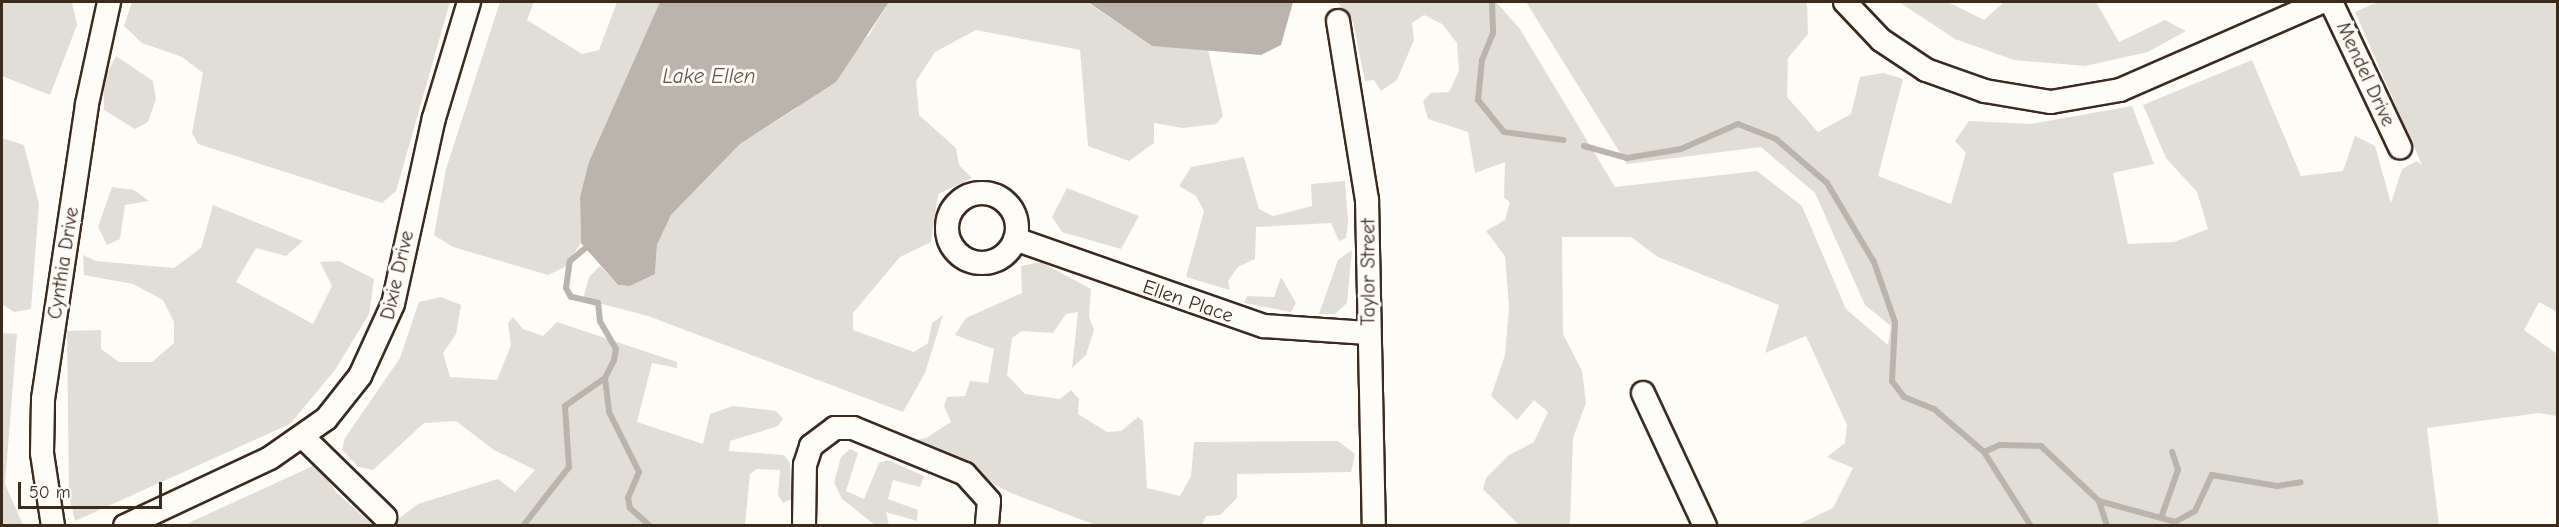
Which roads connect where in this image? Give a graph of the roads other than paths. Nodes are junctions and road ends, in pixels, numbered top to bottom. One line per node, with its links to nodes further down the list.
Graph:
1 (109, 2): 13 (street, Cynthia Drive)
2 (469, 2): 11 (street, Dixie Drive)
3 (1845, 2): 4 (street)
4 (2321, 2)
5 (2331, 2): 7 (street, Mendel Drive)
6 (1338, 21): 9 (street, Taylor Street)
7 (2400, 147)
8 (1015, 239): 9 (street, Ellen Place)
9 (1368, 333): 17 (street, Taylor Street)
10 (1643, 393): 18 (street)
11 (303, 437): 12 (street); 14 (street, Dixie Drive)
12 (385, 517)
13 (53, 525)
14 (125, 525)
15 (804, 525): 16 (street)
16 (987, 525)
17 (1374, 525)
18 (1705, 525)

